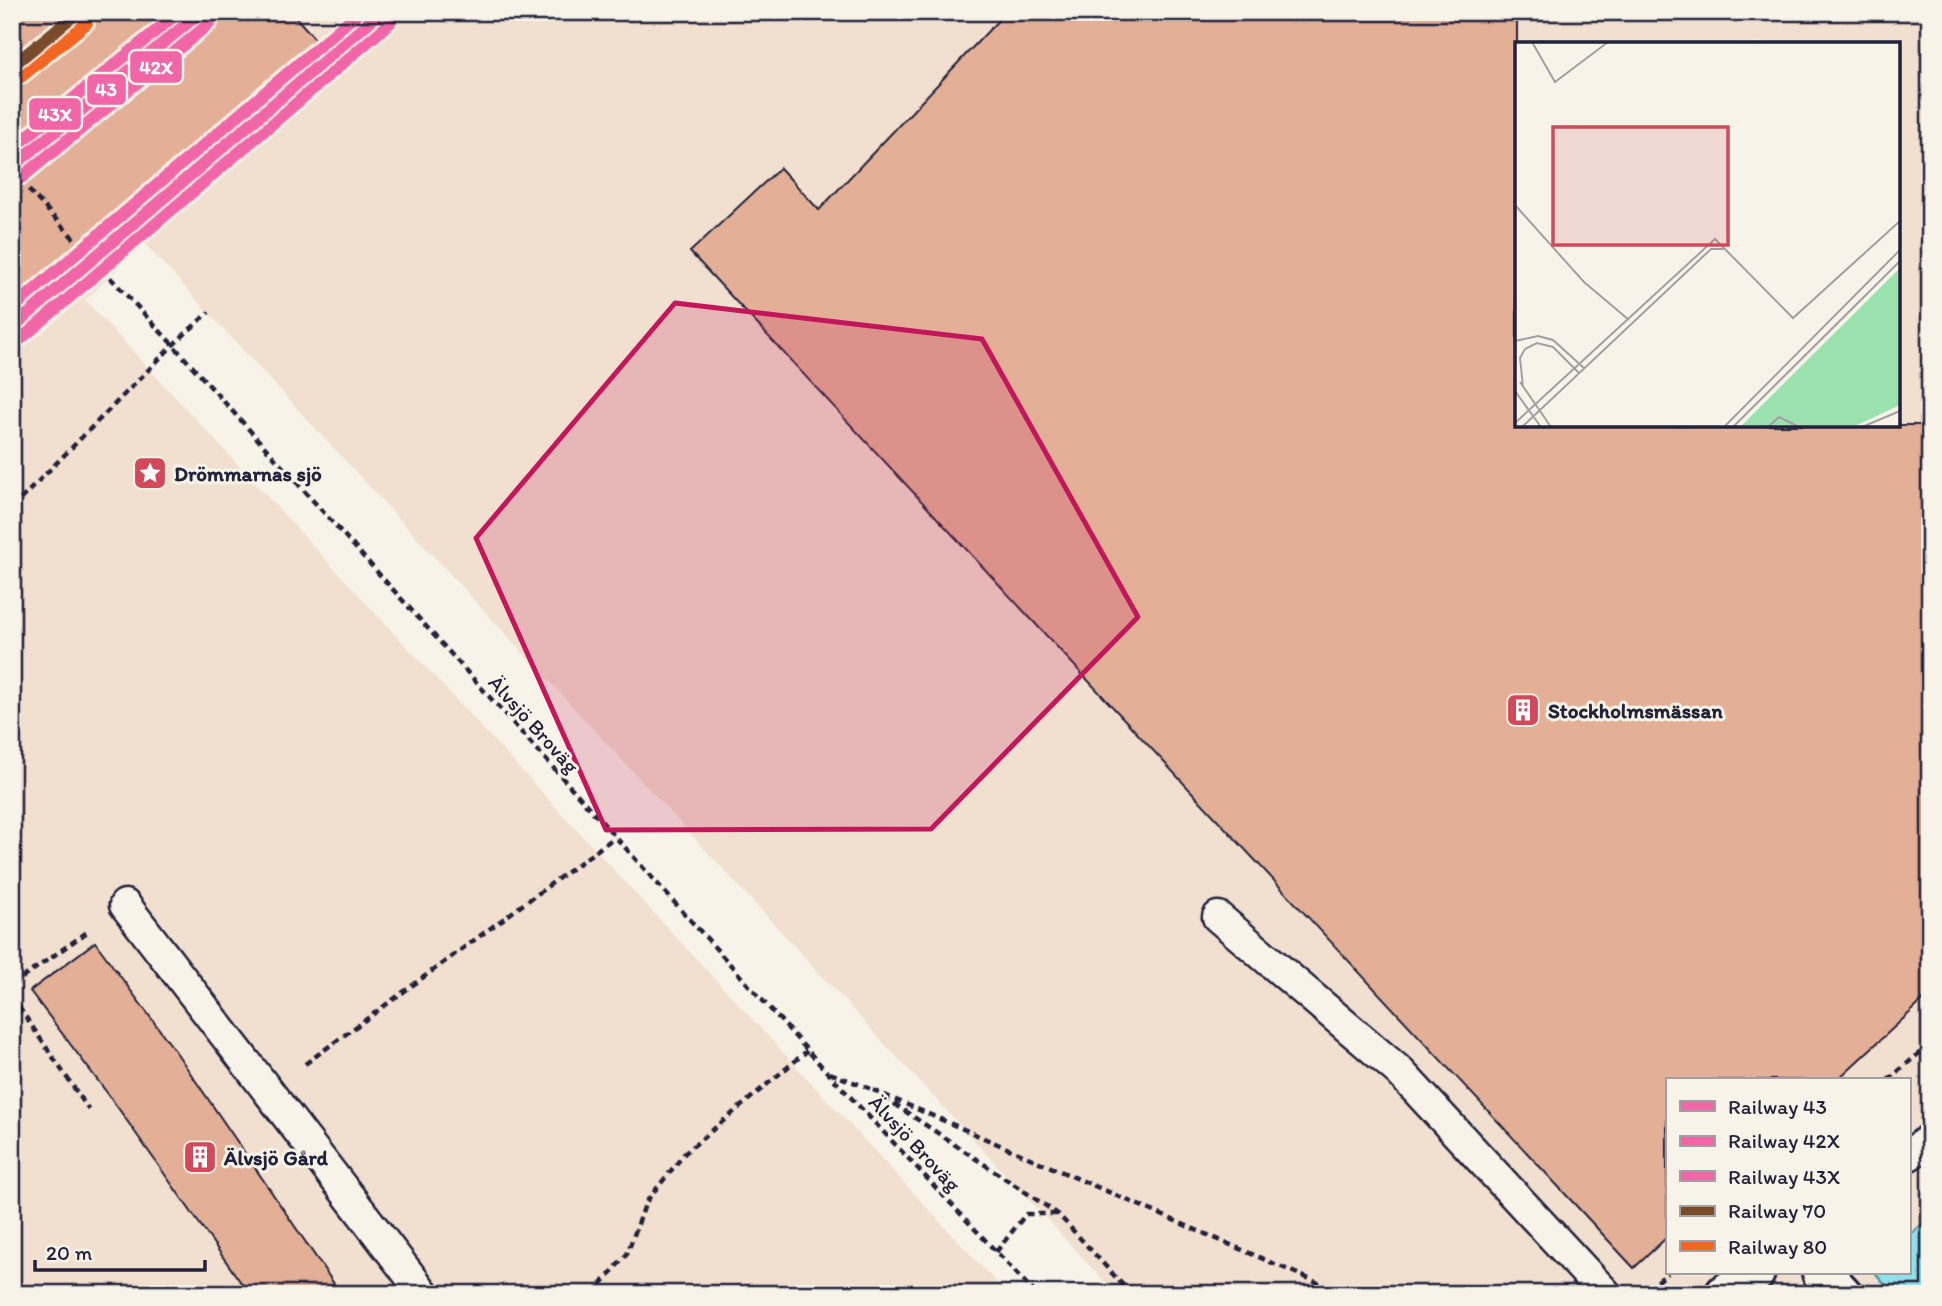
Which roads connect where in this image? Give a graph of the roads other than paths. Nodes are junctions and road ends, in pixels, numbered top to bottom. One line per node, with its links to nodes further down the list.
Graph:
1 (125, 905): 5 (lane)
2 (1218, 917): 6 (lane)
3 (1754, 1274): 7 (street)
4 (1823, 1274): 8 (street)
5 (424, 1294)
6 (1606, 1294)
7 (1725, 1294)
8 (1842, 1294)

